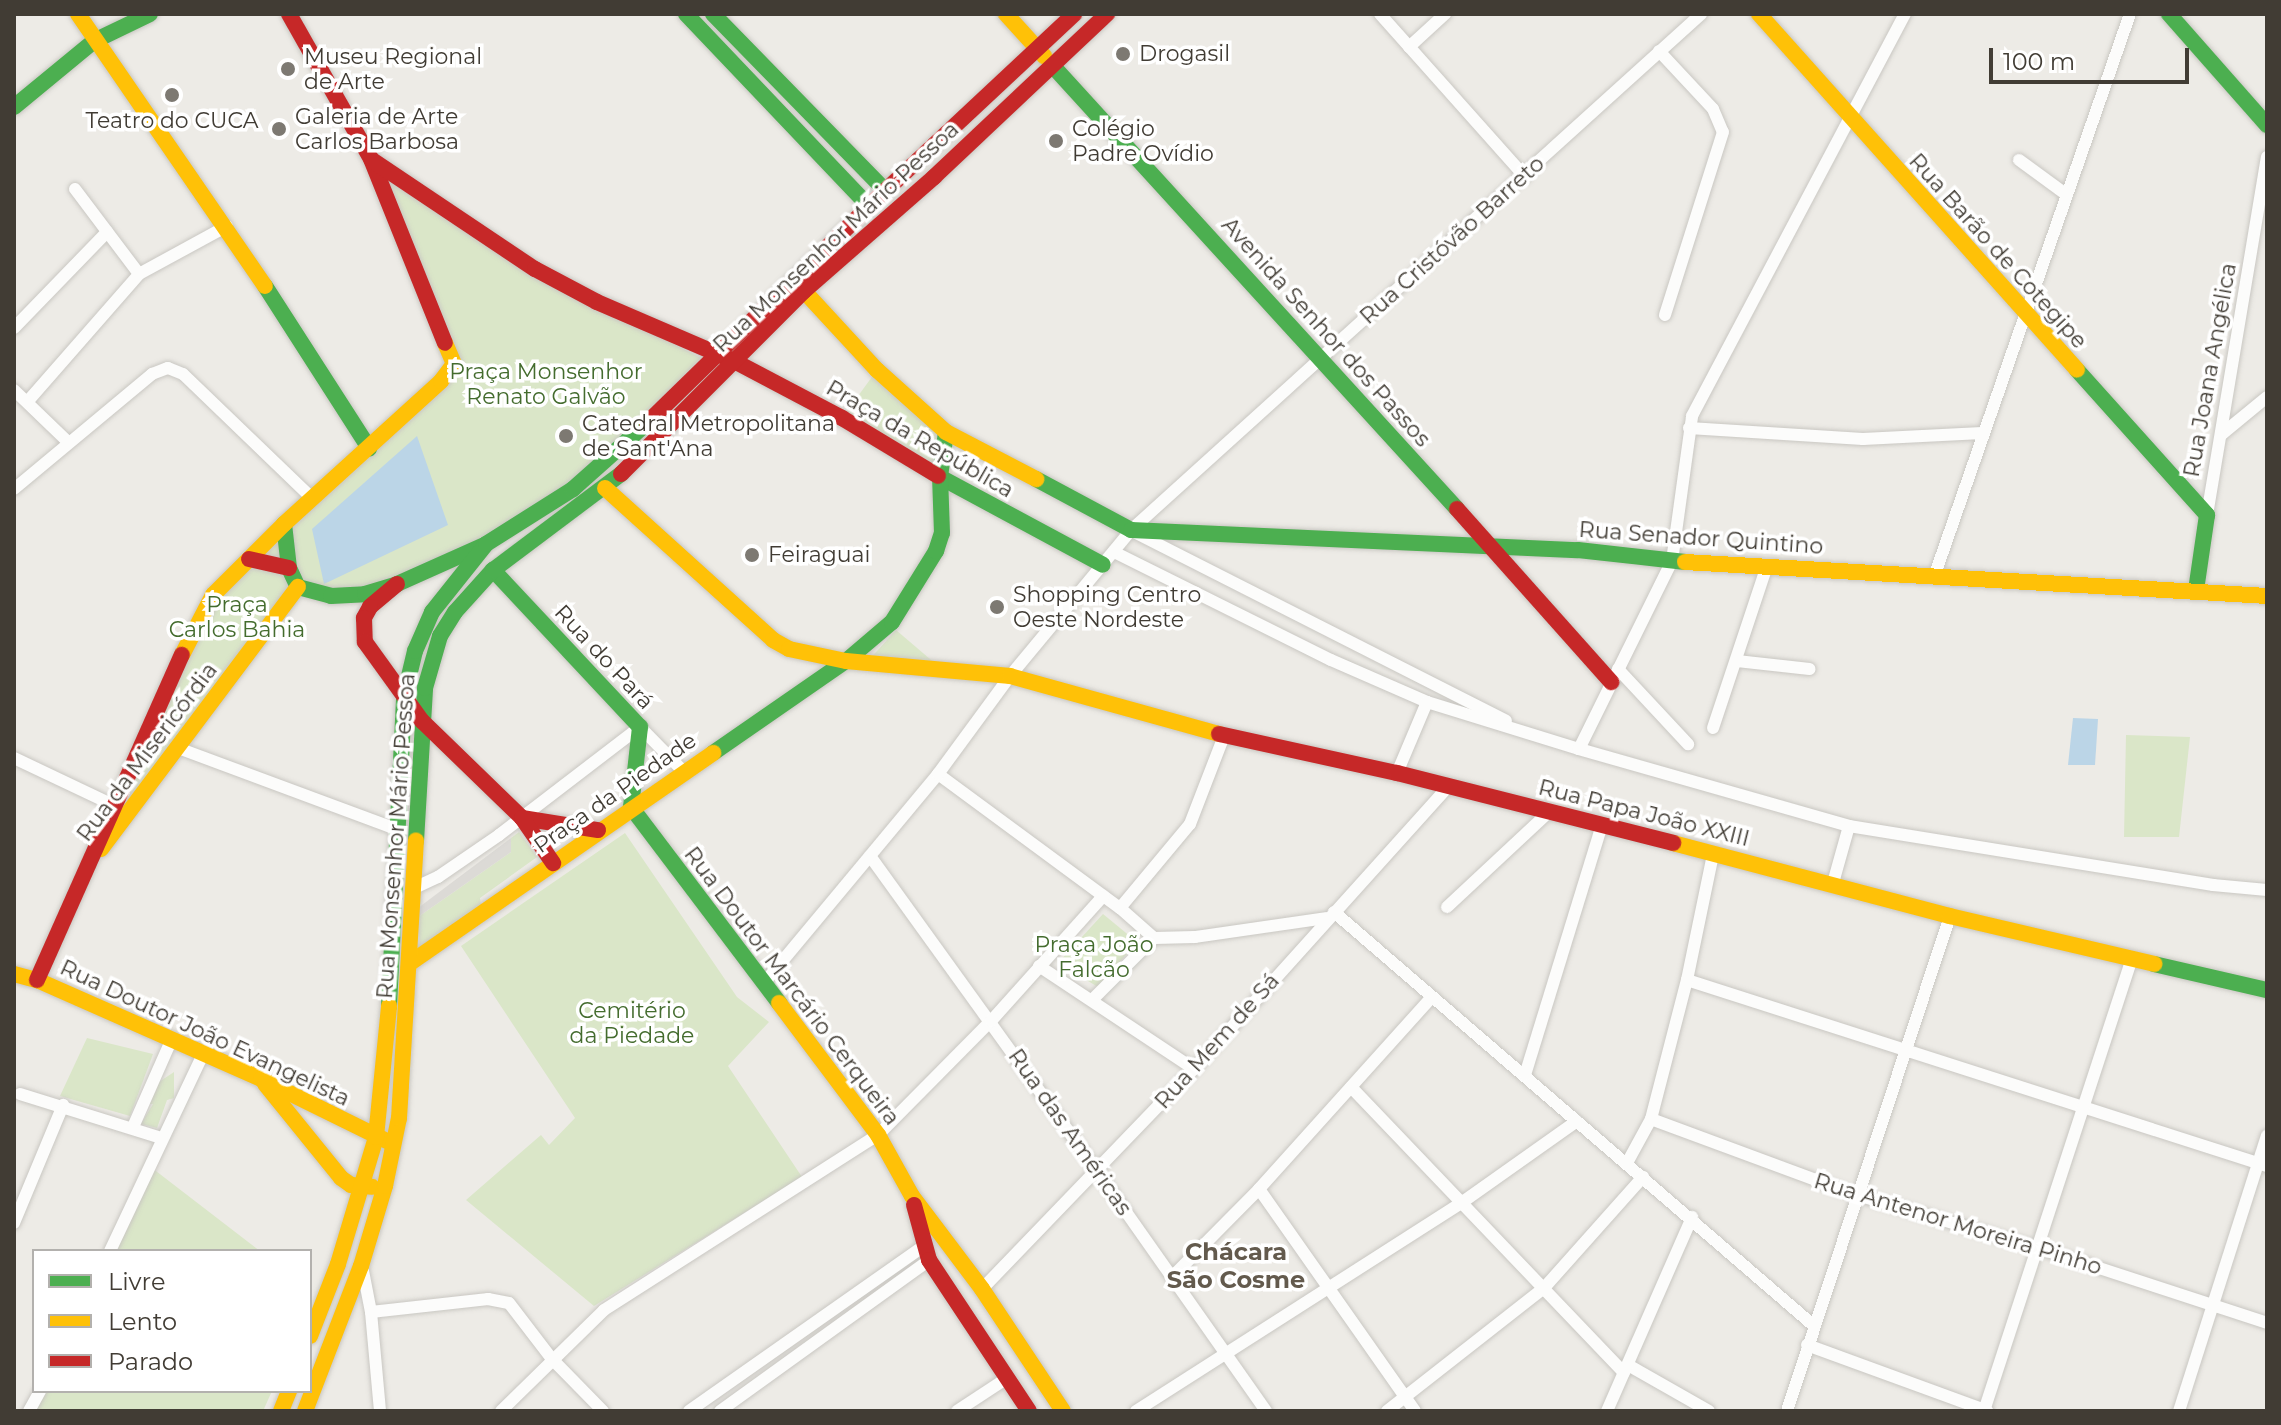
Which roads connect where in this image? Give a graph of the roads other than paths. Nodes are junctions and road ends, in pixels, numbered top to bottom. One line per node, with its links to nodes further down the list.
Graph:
1 (78, 14): 16 (main road)
2 (150, 14): 16 (main road)
3 (289, 14): 26 (main road)
4 (686, 14): 32 (main road)
5 (713, 14): 30 (main road)
6 (1006, 14): 18 (main road, Avenida Senhor dos Passos)
7 (1074, 14): 18 (main road, Rua Monsenhor Mário Pessoa)
8 (1107, 14): 20 (main road, Rua Monsenhor Mário Pessoa)
9 (1380, 14): 17 (street)
10 (1445, 14): 17 (street)
11 (1701, 14): 19 (street, Rua Cristóvão Barreto)
12 (1759, 14): 22 (main road, Rua Barão de Cotegipe)
13 (1905, 14): 22 (street)
14 (2130, 14): 31 (street)
15 (2169, 14): 23 (main road)
16 (94, 41): 21 (main road); 33 (main road)
17 (1409, 47): 28 (street)
18 (1037, 49): 20 (main road, Avenida Senhor dos Passos); 24 (main road, Rua Monsenhor Mário Pessoa)
19 (1659, 51): 28 (street, Rua Cristóvão Barreto); 37 (street)
20 (1051, 64): 36 (main road, Rua Monsenhor Mário Pessoa); 41 (main road, Avenida Senhor dos Passos)
21 (14, 107)
22 (1849, 115): 38 (main road, Rua Barão de Cotegipe); 46 (street)
23 (2267, 125)
24 (941, 141): 30 (main road, Rua Monsenhor Mário Pessoa); 36 (main road)
25 (2267, 157): 49 (street, Rua Joana Angélica)
26 (371, 159): 40 (main road); 51 (main road)
27 (2019, 160): 31 (street)
28 (1525, 177): 41 (street, Rua Cristóvão Barreto)
29 (75, 189): 34 (street)
30 (886, 191): 32 (main road, Rua Monsenhor Mário Pessoa)
31 (2067, 195): 38 (street)
32 (869, 206): 40 (main road, Rua Monsenhor Mário Pessoa)
33 (227, 226): 35 (street); 51 (main road)
34 (107, 232): 35 (street); 39 (street)
35 (139, 274): 45 (street)
36 (804, 291): 42 (main road, Rua Monsenhor Mário Pessoa); 47 (main road, Praça da República)
37 (1665, 315)
38 (2026, 315): 48 (street); 56 (main road, Rua Barão de Cotegipe)
39 (14, 328)
40 (714, 354): 42 (main road, Praça da República); 59 (main road, Rua Monsenhor Mário Pessoa)
41 (1321, 356): 58 (street, Rua Cristóvão Barreto); 60 (main road, Avenida Senhor dos Passos)
42 (734, 361): 52 (main road, Praça da República); 53 (main road, Rua Monsenhor Mário Pessoa)
43 (14, 390): 45 (street)
44 (2267, 397): 49 (street)
45 (28, 401): 50 (street)
46 (1689, 428): 48 (street); 63 (street)
47 (946, 432): 52 (main road, Praça da Piedade); 58 (main road, Praça da República)
48 (1982, 433): 67 (street)
49 (2222, 434): 56 (street, Rua Joana Angélica)
50 (68, 442): 54 (street); 55 (street)
51 (369, 448): 55 (main road)
52 (940, 477): 61 (main road, Praça da República); 72 (main road, Praça da Piedade)
53 (605, 488): 66 (main road, Rua Monsenhor Mário Pessoa); 72 (main road, Rua Papa João XXIII)
54 (14, 489)
55 (312, 498): 57 (main road)
56 (2207, 515): 70 (main road, Rua Joana Angélica)
57 (284, 524): 62 (main road, Rua da Misericórdia); 65 (main road)
58 (1131, 530): 60 (main road, Rua Senador Quintino); 61 (street, Rua Cristóvão Barreto); 83 (street)
59 (486, 544): 68 (main road); 77 (main road, Rua Monsenhor Mário Pessoa)
60 (1490, 548): 63 (main road, Rua Senador Quintino); 75 (main road, Avenida Senhor dos Passos)
61 (1108, 558): 76 (street, Rua Cristóvão Barreto); 78 (street)
62 (249, 559): 65 (main road); 92 (main road, Rua da Misericórdia)
63 (1672, 561): 64 (main road, Rua Senador Quintino); 75 (street)
64 (1767, 566): 67 (main road, Rua Senador Quintino); 73 (street)
65 (289, 568): 69 (main road)
66 (493, 570): 79 (main road, Rua Monsenhor Mário Pessoa); 80 (main road, Rua do Pará)
67 (1934, 577): 70 (main road, Rua Senador Quintino)
68 (397, 584): 69 (main road); 77 (main road)
69 (298, 587): 85 (main road, Rua da Misericórdia)
70 (2196, 590): 71 (main road, Rua Senador Quintino)
71 (2267, 596)
72 (846, 661): 76 (main road, Rua Papa João XXIII); 88 (main road, Praça da Piedade)
73 (1737, 661): 74 (street); 81 (street)
74 (1810, 669)
75 (1614, 675): 84 (street); 86 (street)
76 (1010, 676): 82 (main road, Rua Papa João XXIII); 90 (street, Rua Cristóvão Barreto)
77 (404, 697): 79 (main road); 98 (main road, Rua Monsenhor Mário Pessoa)
78 (1427, 702): 83 (street); 89 (street)
79 (422, 721): 95 (main road); 105 (main road, Rua Monsenhor Mário Pessoa)
80 (640, 727): 88 (street, Rua do Pará); 93 (main road); 95 (street, Praça da Piedade)
81 (1713, 728)
82 (1224, 736): 89 (main road, Rua Papa João XXIII); 109 (street)
83 (1536, 736): 86 (street)
84 (1688, 744)
85 (178, 748): 98 (street); 103 (main road, Rua da Misericórdia)
86 (1579, 749): 97 (street)
87 (14, 758): 92 (street)
88 (684, 772): 93 (main road, Praça da Piedade)
89 (1397, 773): 91 (main road, Rua Papa João XXIII)
90 (938, 774): 101 (street, Rua Cristóvão Barreto); 107 (street)
91 (1447, 788): 94 (main road, Rua Papa João XXIII); 110 (street, Rua Mem de Sá)
92 (113, 805): 103 (main road, Rua da Misericórdia)
93 (631, 807): 99 (main road, Praça da Piedade); 119 (main road, Rua Doutor Marcário Cerqueira)
94 (1549, 812): 96 (main road, Rua Papa João XXIII); 108 (street)
95 (522, 818): 99 (main road); 102 (main road); 105 (street, Praça da Piedade)
96 (1602, 824): 100 (main road, Rua Papa João XXIII); 128 (street)
97 (1849, 826): 104 (street); 106 (street)
98 (396, 829): 139 (main road, Rua Monsenhor Mário Pessoa)
99 (598, 830): 102 (main road, Praça da Piedade)
100 (1713, 854): 104 (main road, Rua Papa João XXIII); 118 (street)
101 (870, 856): 119 (street, Rua Cristóvão Barreto); 123 (street, Rua das Américas)
102 (553, 863): 114 (main road, Praça da Piedade)
103 (88, 867): 117 (main road, Rua da Misericórdia)
104 (1833, 883): 111 (main road, Rua Papa João XXIII)
105 (412, 889): 114 (main road, Rua Monsenhor Mário Pessoa)
106 (2267, 890)
107 (1103, 896): 109 (street); 115 (street)
108 (1447, 907)
109 (1120, 908): 112 (street)
110 (1331, 915): 112 (street); 121 (street); 127 (street, Rua Mem de Sá)
111 (1950, 916): 113 (main road, Rua Papa João XXIII); 125 (street)
112 (1154, 938): 122 (street)
113 (2132, 959): 120 (main road, Rua Papa João XXIII); 133 (street)
114 (410, 963): 141 (main road, Rua Monsenhor Mário Pessoa)
115 (1039, 966): 122 (street); 123 (street)
116 (14, 974): 117 (main road, Rua Doutor João Evangelista)
117 (37, 980): 124 (main road, Rua Doutor João Evangelista)
118 (1687, 980): 125 (street); 134 (street)
119 (764, 983): 137 (main road, Rua Doutor Marcário Cerqueira)
120 (2267, 990)
121 (1432, 997): 128 (street); 130 (street)
122 (1092, 1000): 127 (street)
123 (991, 1021): 137 (street); 144 (street, Rua das Américas)
124 (171, 1041): 126 (main road, Rua Doutor João Evangelista); 136 (street)
125 (1905, 1049): 133 (street); 149 (street)
126 (203, 1054): 129 (main road, Rua Doutor João Evangelista); 140 (street)
127 (1194, 1069): 144 (street, Rua Mem de Sá)
128 (1525, 1075): 135 (street)
129 (261, 1079): 139 (main road, Rua Doutor João Evangelista); 147 (main road)
130 (1351, 1087): 148 (street); 151 (street)
131 (20, 1094): 132 (street)
132 (63, 1105): 136 (street); 153 (street)
133 (2084, 1108): 143 (street); 154 (street)
134 (1651, 1119): 142 (street); 149 (street, Rua Antenor Moreira Pinho)
135 (1577, 1121): 142 (street); 151 (street)
136 (133, 1127): 140 (street)
137 (878, 1135): 150 (main road, Rua Doutor Marcário Cerqueira); 169 (street)
138 (2267, 1136): 143 (street)
139 (376, 1137): 141 (main road, Rua Doutor João Evangelista); 147 (main road, Rua Monsenhor Mário Pessoa)
140 (161, 1138): 155 (street)
141 (394, 1143): 146 (main road, Rua Monsenhor Mário Pessoa)
142 (1627, 1163): 145 (street)
143 (2263, 1165): 162 (street)
144 (1098, 1172): 158 (street, Rua das Américas); 161 (street, Rua Mem de Sá)
145 (1643, 1177): 152 (street); 160 (street)
146 (385, 1186): 147 (main road); 157 (main road, Rua Monsenhor Mário Pessoa)
147 (363, 1188): 166 (main road, Rua Monsenhor Mário Pessoa)
148 (1259, 1189): 158 (street); 159 (street)
149 (1857, 1195): 154 (street, Rua Antenor Moreira Pinho); 165 (street)
150 (912, 1196): 156 (main road, Rua Doutor Marcário Cerqueira); 161 (main road, Rua Doutor Marcário Cerqueira)
151 (1464, 1201): 159 (street); 160 (street)
152 (1692, 1217): 165 (street); 170 (street)
153 (14, 1223)
154 (2038, 1248): 162 (street, Rua Antenor Moreira Pinho); 191 (street)
155 (111, 1249)
156 (926, 1253): 171 (main road, Rua Doutor Marcário Cerqueira); 179 (street); 180 (street)
157 (361, 1266): 163 (street); 173 (main road, Rua Monsenhor Mário Pessoa)
158 (1172, 1277): 168 (street, Rua das Américas)
159 (1330, 1287): 168 (street); 174 (street)
160 (1544, 1288): 170 (street); 174 (street)
161 (982, 1289): 183 (main road, Rua Doutor Marcário Cerqueira)
162 (2214, 1304): 164 (street, Rua Antenor Moreira Pinho); 192 (street)
163 (371, 1312): 169 (street); 176 (street)
164 (2267, 1323)
165 (1813, 1325): 167 (street)
166 (312, 1330)
167 (1807, 1345): 190 (street); 191 (street)
168 (1225, 1354): 184 (street); 185 (street, Rua das Américas)
169 (552, 1359): 177 (street); 178 (street)
170 (1626, 1369): 188 (street); 189 (street)
171 (1007, 1378): 181 (street); 182 (main road, Rua Doutor Marcário Cerqueira)
172 (39, 1393): 175 (street)
173 (312, 1393)
174 (1407, 1397): 186 (street); 187 (street)
175 (29, 1411)
176 (380, 1411)
177 (501, 1411)
178 (603, 1411)
179 (689, 1411)
180 (720, 1411)
181 (957, 1411)
182 (1029, 1411)
183 (1063, 1411)
184 (1136, 1411)
185 (1266, 1411)
186 (1387, 1411)
187 (1415, 1411)
188 (1607, 1411)
189 (1709, 1411)
190 (1787, 1411)
191 (1985, 1411)
192 (2179, 1411)

